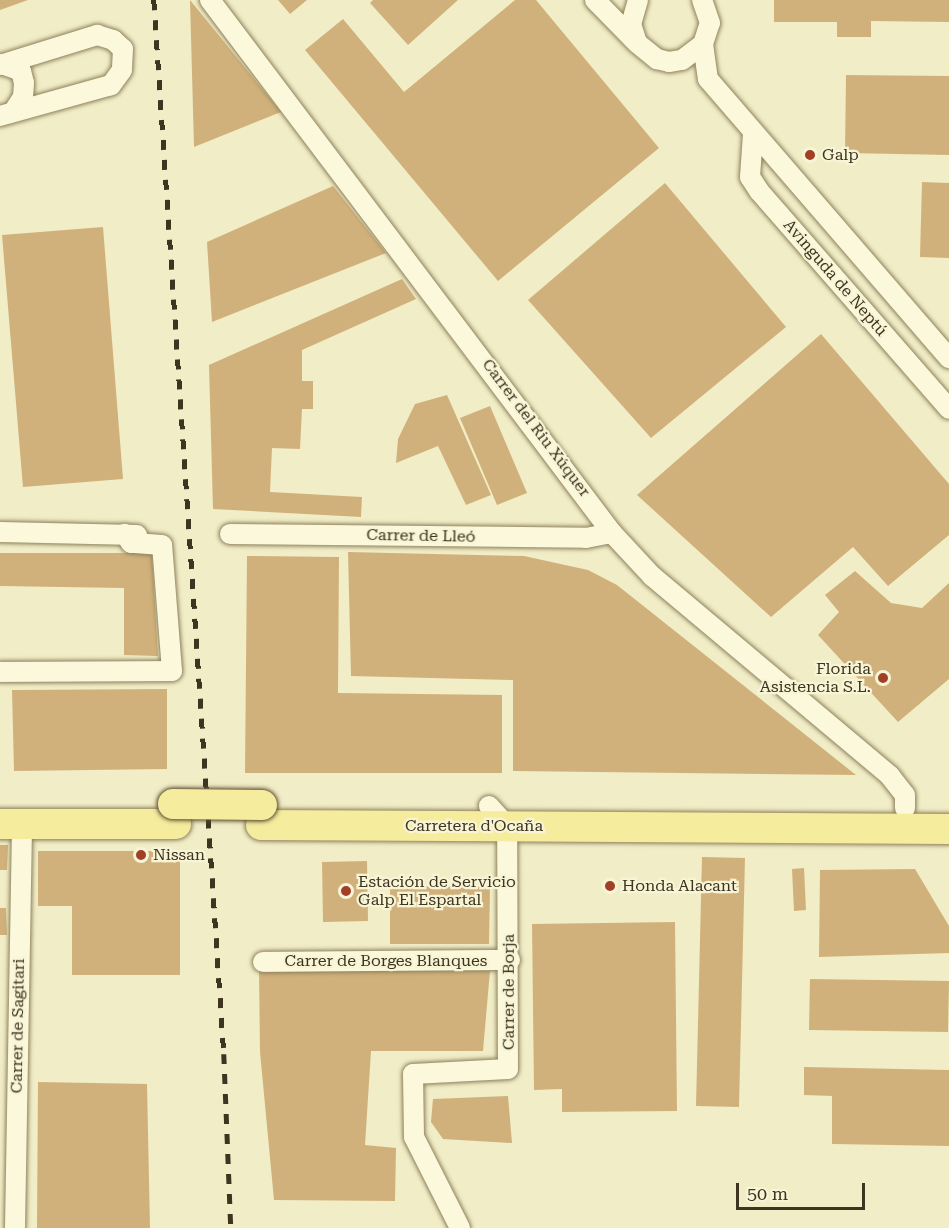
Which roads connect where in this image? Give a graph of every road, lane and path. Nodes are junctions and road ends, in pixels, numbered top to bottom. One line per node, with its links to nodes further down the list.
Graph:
1 (210, 0): 13 (street, Carrer del Riu Xúquer)
2 (595, 0): 5 (street)
3 (638, 0): 5 (street)
4 (706, 4): 6 (street, Avinguda de Neptú)
5 (637, 43): 6 (street)
6 (703, 44): 9 (street, Avinguda de Neptú)
7 (1, 64): 8 (street); 8 (street)
8 (7, 114)
9 (753, 134): 10 (street, Avinguda de Neptú); 11 (street, Avinguda de Neptú)
10 (949, 358)
11 (949, 409)
12 (0, 532): 15 (street)
13 (612, 533): 14 (street, Carrer de Lleó); 17 (street, Carrer del Riu Xúquer)
14 (230, 534)
15 (0, 672)
16 (0, 804): 19 (main road, Carretera d'Ocaña)
17 (906, 808): 18 (main road, Carretera d'Ocaña); 20 (main road, Carretera d'Ocaña)
18 (949, 809)
19 (175, 814): 20 (main road, Carretera d'Ocaña, bridge); 21 (main road, Carretera d'Ocaña)
20 (498, 816): 22 (main road, Carretera d'Ocaña); 23 (street, Carrer de Borja)
21 (11, 824): 25 (street, Carrer de Sagitari)
22 (949, 829)
23 (510, 960): 24 (street, Carrer de Borges Blanques); 26 (street, Carrer de Borja)
24 (263, 962)
25 (15, 1228)
26 (460, 1228)

